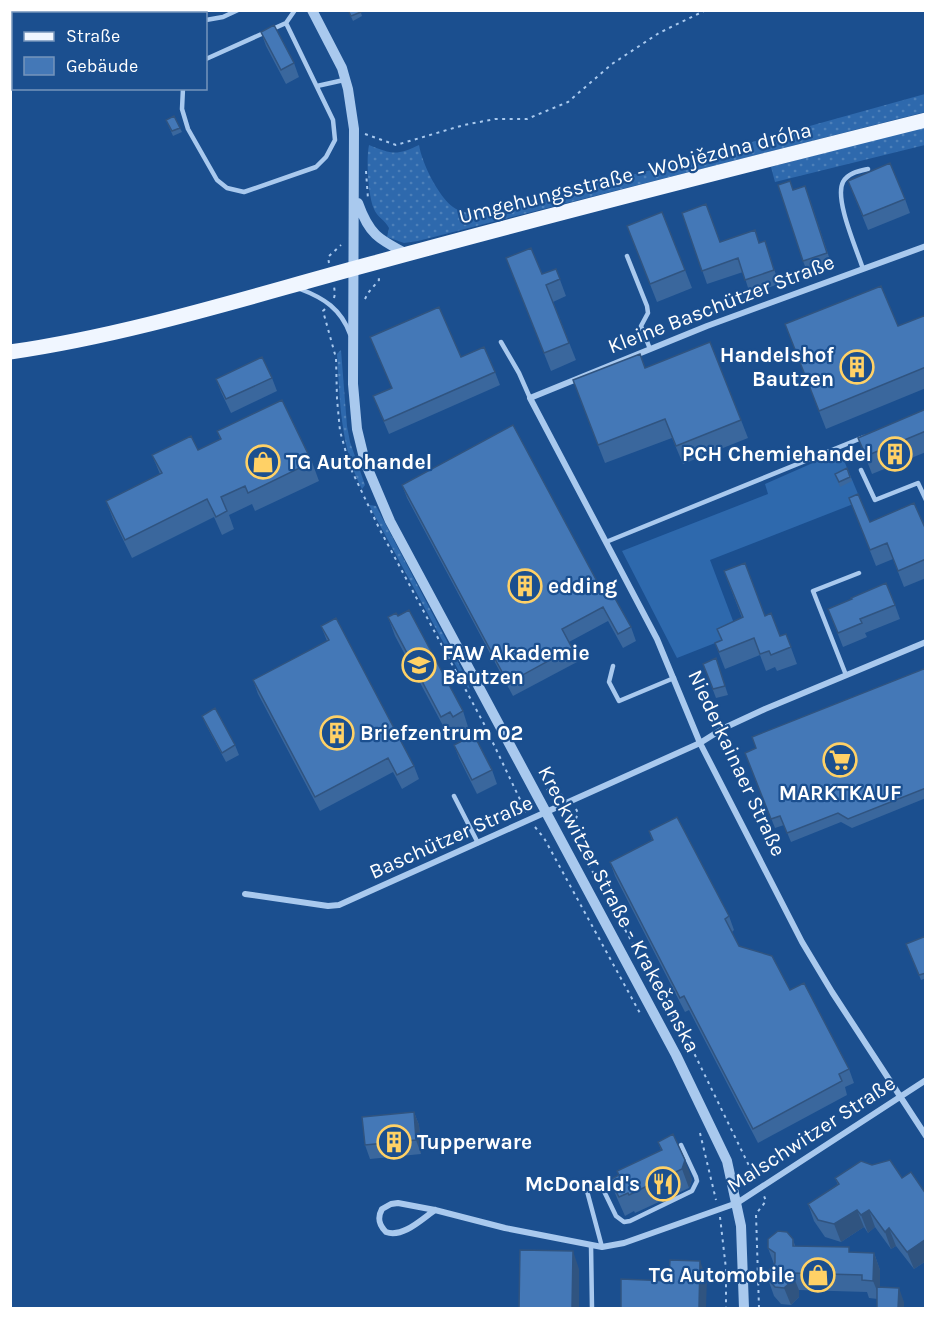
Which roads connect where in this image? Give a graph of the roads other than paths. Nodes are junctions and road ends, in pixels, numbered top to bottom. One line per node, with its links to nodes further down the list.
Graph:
1 (238, 10): 4 (lane)
2 (295, 10): 5 (lane)
3 (312, 10): 7 (street)
4 (207, 20)
5 (286, 23): 6 (lane); 8 (lane)
6 (207, 59)
7 (345, 79): 8 (lane); 12 (street)
8 (317, 86): 9 (lane)
9 (183, 90)
10 (926, 120): 14 (main road, Umgehungsstraße - Wobjězdna dróha)
11 (867, 169): 17 (lane)
12 (355, 195): 14 (street); 16 (street)
13 (926, 246): 17 (street, Kleine Baschützer Straße)
14 (407, 254): 16 (main road, Umgehungsstraße - Wobjězdna dróha)
15 (627, 256): 21 (lane)
16 (354, 268): 18 (main road, Umgehungsstraße - Wobjězdna dróha); 19 (street, Kreckwitzer Straße - Krakečanska)
17 (863, 269): 21 (street, Kleine Baschützer Straße)
18 (292, 286): 19 (lane); 22 (main road, Umgehungsstraße - Wobjězdna dróha)
19 (353, 342): 35 (street, Kreckwitzer Straße - Krakečanska)
20 (501, 342): 23 (lane)
21 (650, 349): 23 (street, Kleine Baschützer Straße)
22 (10, 352)
23 (530, 398): 27 (street, Niederkainaer Straße)
24 (870, 435): 27 (lane)
25 (861, 471): 26 (lane)
26 (926, 500)
27 (606, 542): 32 (street, Niederkainaer Straße)
28 (859, 573): 31 (lane)
29 (926, 642): 31 (street, Baschützer Straße)
30 (613, 666): 32 (lane)
31 (846, 675): 33 (street, Baschützer Straße)
32 (674, 678): 33 (street, Niederkainaer Straße)
33 (700, 743): 35 (street, Baschützer Straße); 39 (street, Niederkainaer Straße)
34 (454, 796): 36 (lane)
35 (546, 813): 36 (street, Baschützer Straße); 42 (street, Kreckwitzer Straße - Krakečanska)
36 (478, 843): 37 (street, Baschützer Straße)
37 (245, 894)
38 (926, 1080): 39 (street, Malschwitzer Straße)
39 (900, 1097): 40 (street, Niederkainaer Straße); 42 (street, Malschwitzer Straße)
40 (926, 1136)
41 (681, 1145): 45 (lane)
42 (737, 1203): 45 (street, Malschwitzer Straße); 47 (street, Kreckwitzer Straße - Krakečanska)
43 (435, 1210): 43 (street, Malschwitzer Straße); 44 (street, Malschwitzer Straße)
44 (591, 1245): 45 (street, Malschwitzer Straße); 46 (lane)
45 (602, 1247)
46 (592, 1308)
47 (744, 1308)

